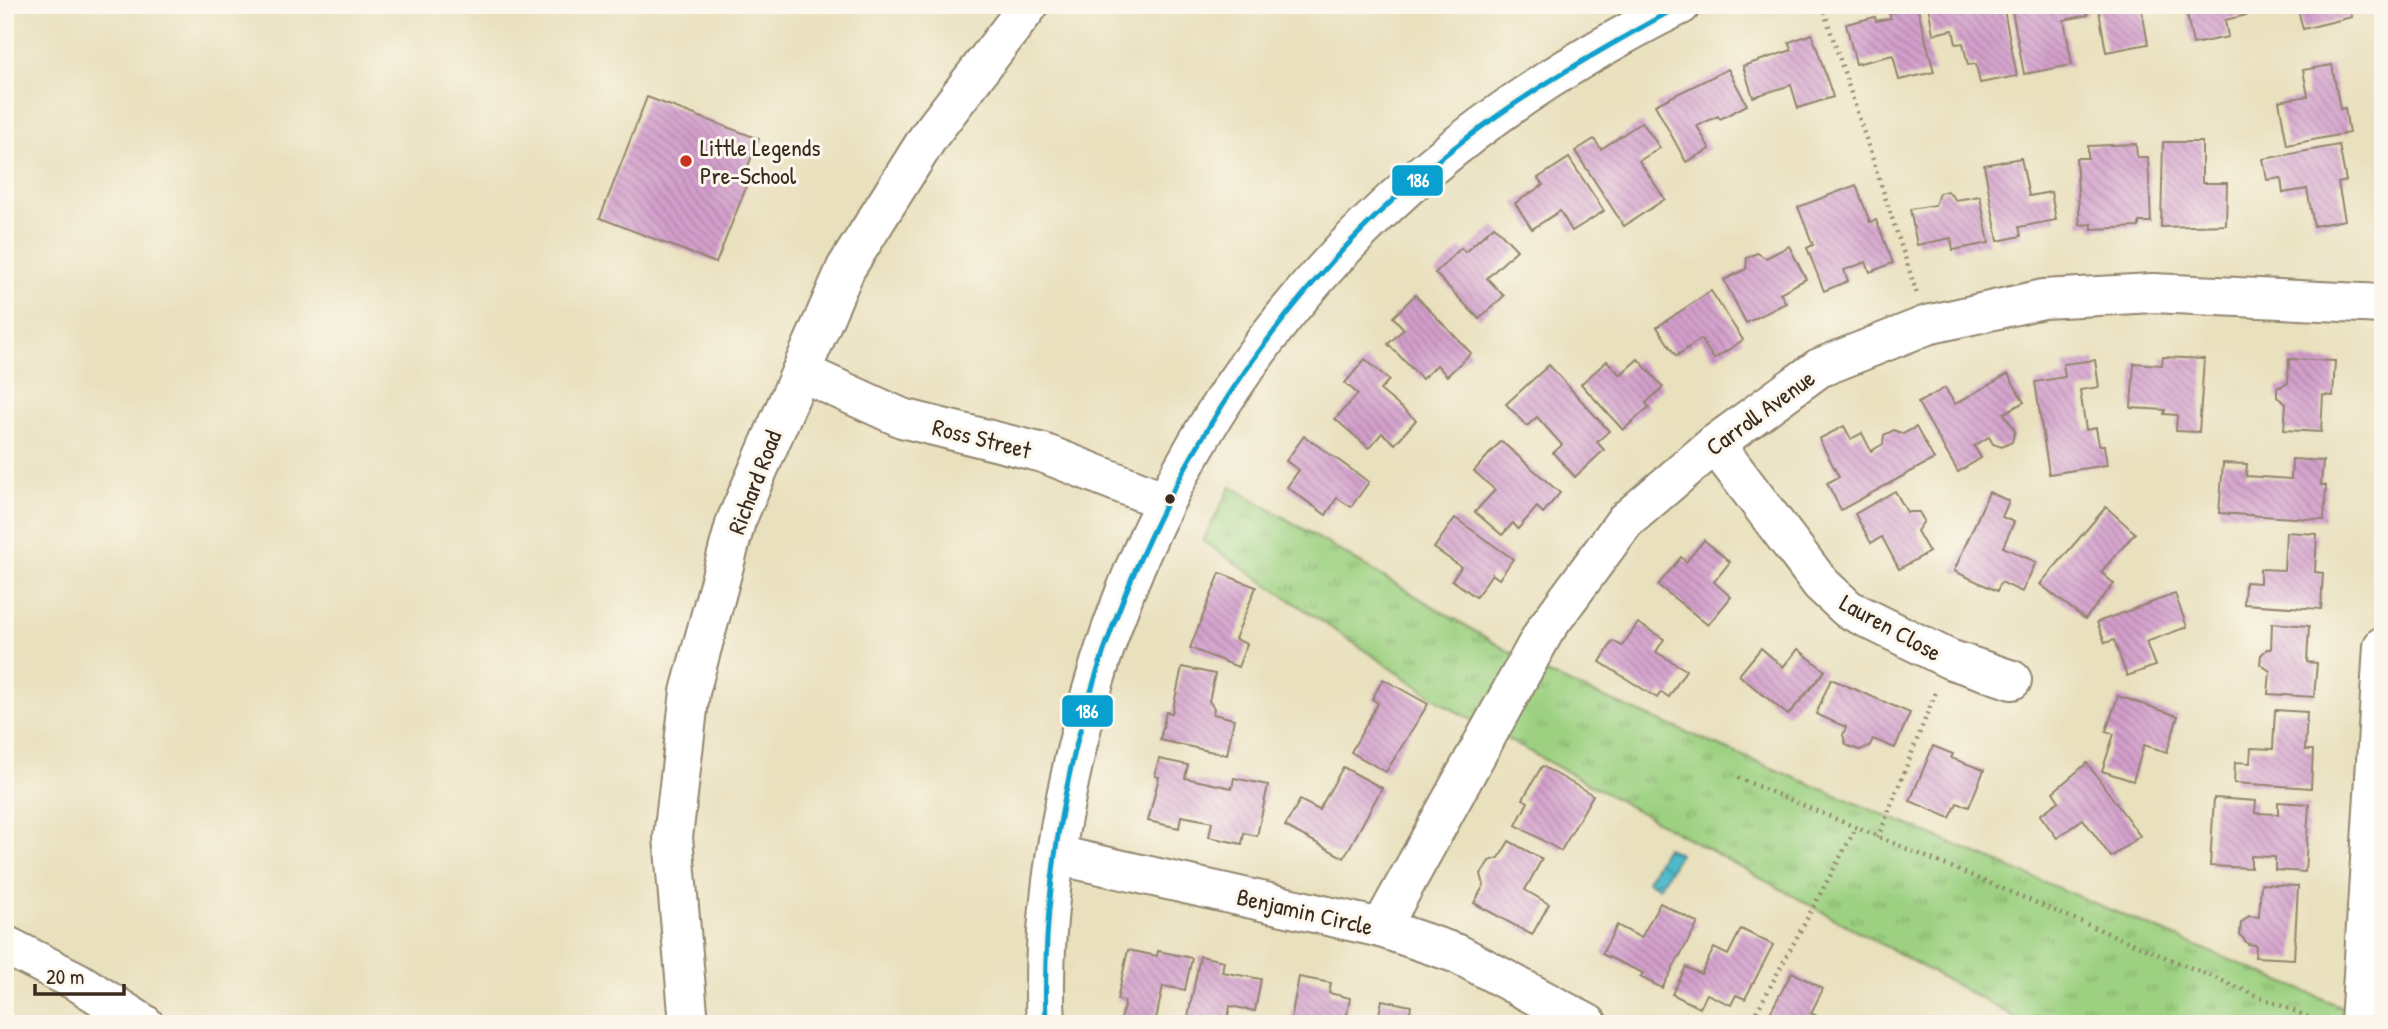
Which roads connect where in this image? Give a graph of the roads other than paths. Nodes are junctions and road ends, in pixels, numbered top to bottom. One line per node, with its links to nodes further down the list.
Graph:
1 (1029, 5): 4 (street, Richard Road)
2 (1681, 5): 6 (street)
3 (2383, 304): 5 (street, Carroll Avenue)
4 (801, 372): 6 (street, Ross Street); 14 (street, Richard Road)
5 (1714, 444): 8 (street, Lauren Close); 10 (street, Carroll Avenue)
6 (1165, 501): 9 (street)
7 (2383, 646): 17 (street)
8 (2012, 680)
9 (1056, 855): 10 (street, Benjamin Circle); 15 (street)
10 (1381, 928): 12 (street, Benjamin Circle)
11 (5, 945): 13 (street)
12 (1536, 1012): 16 (street, Benjamin Circle)
13 (144, 1024)
14 (689, 1024)
15 (1046, 1024)
16 (1588, 1024)
17 (2361, 1024)

